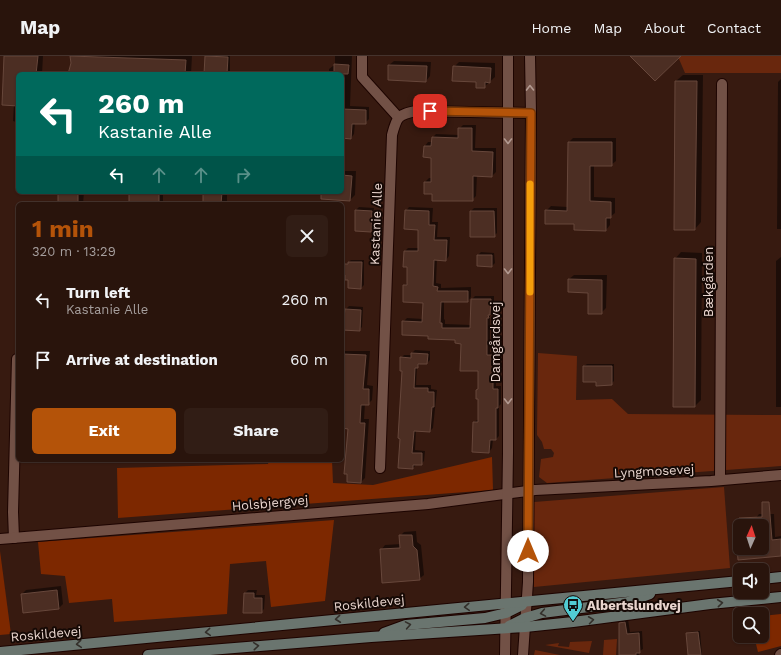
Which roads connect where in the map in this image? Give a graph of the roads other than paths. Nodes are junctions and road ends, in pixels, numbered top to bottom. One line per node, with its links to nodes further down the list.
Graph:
1 (362, 56): 7 (street)
2 (508, 56): 5 (street, Damgårdsvej)
3 (530, 56): 6 (street, one-way to 3)
4 (722, 84): 11 (street, Bækgården)
5 (508, 112): 6 (street); 7 (street); 13 (street, Damgårdsvej, one-way to 13)
6 (531, 113): 12 (street)
7 (398, 117): 9 (street, Kastanie Alle)
8 (16, 397): 14 (street)
9 (380, 468)
10 (781, 476): 11 (street, Lyngmosevej)
11 (720, 480): 12 (street, Lyngmosevej)
12 (528, 491): 13 (street, Holsbjergvej); 21 (street)
13 (507, 493): 14 (street, Holsbjergvej); 22 (street, Damgårdsvej)
14 (14, 538): 15 (street, Holsbjergvej)
15 (0, 539)
16 (781, 578): 17 (main road)
17 (769, 579)
18 (733, 582): 19 (main road, Roskildevej)
19 (663, 589): 21 (main road, Roskildevej); 23 (main road, one-way to 23)
20 (781, 597): 23 (main road, one-way to 20)
21 (526, 602): 22 (main road, Roskildevej); 23 (street)
22 (506, 608): 24 (street, Damgårdsvej); 25 (main road, one-way to 22); 26 (main road, Roskildevej, one-way to 26)
23 (525, 623): 24 (main road); 29 (street)
24 (505, 628): 25 (main road); 28 (street)
25 (371, 637): 27 (main road, one-way to 25)
26 (0, 652)
27 (148, 655)
28 (505, 655)
29 (523, 655)

